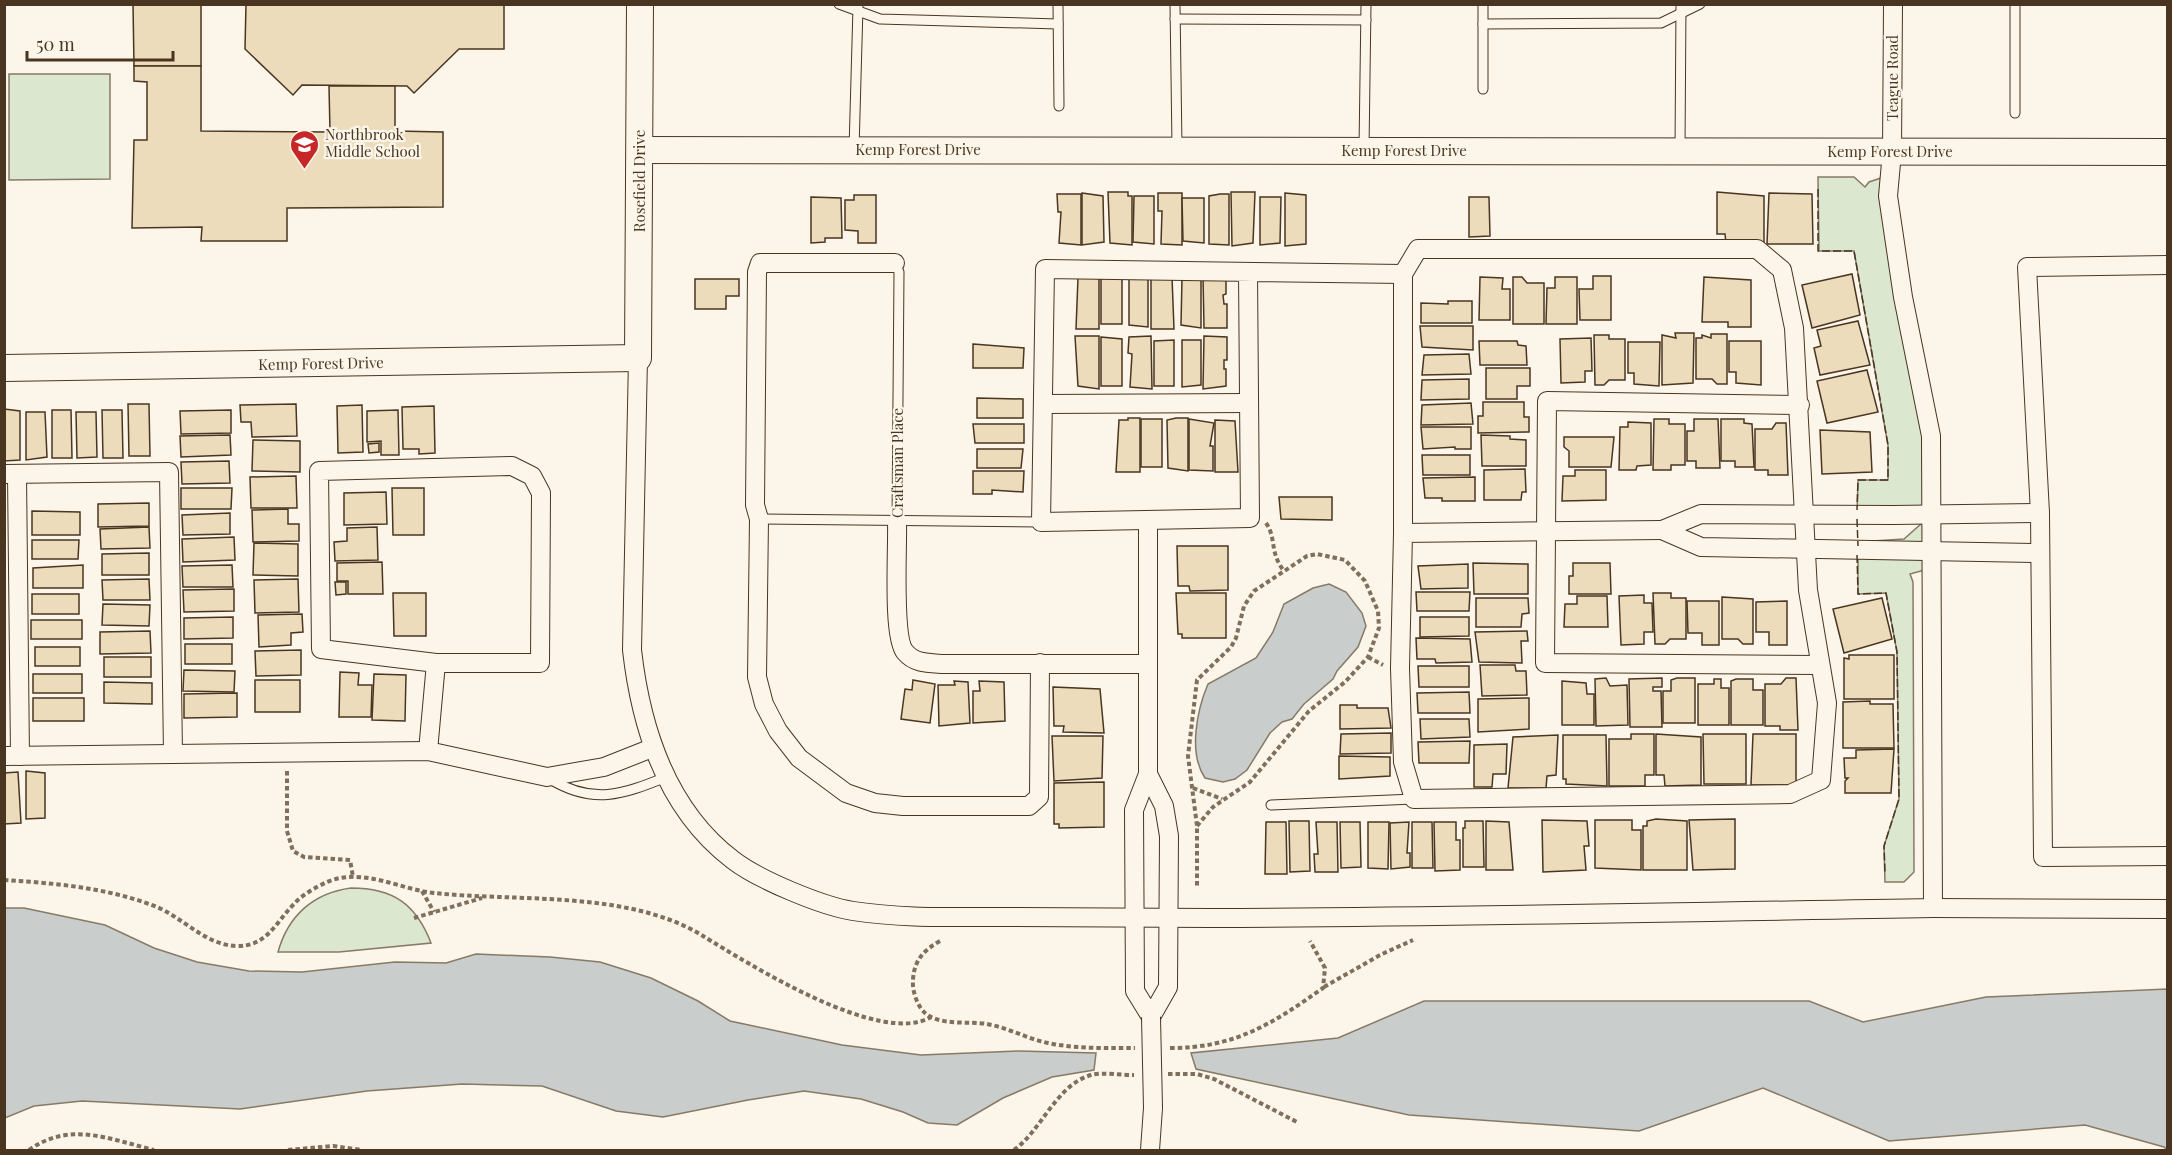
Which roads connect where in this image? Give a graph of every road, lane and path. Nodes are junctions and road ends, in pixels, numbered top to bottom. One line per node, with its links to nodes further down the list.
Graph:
1 (640, 4): 19 (street, Rosefield Drive)
2 (839, 4): 10 (lane)
3 (1058, 4): 14 (lane)
4 (1175, 4): 12 (lane)
5 (1366, 4): 13 (lane)
6 (1483, 4): 15 (lane)
7 (1700, 4): 11 (lane)
8 (1893, 4): 24 (street, Teague Road)
9 (2015, 4): 18 (lane)
10 (858, 7): 14 (lane); 20 (lane)
11 (1681, 9): 15 (lane); 23 (lane)
12 (1175, 19): 13 (lane); 21 (lane)
13 (1366, 20): 22 (lane)
14 (1058, 24): 17 (lane)
15 (1483, 24): 16 (lane)
16 (1484, 89)
17 (1059, 106)
18 (2015, 113)
19 (640, 150): 20 (street, Kemp Forest Drive); 30 (street, Rosefield Drive)
20 (854, 150): 21 (street, Kemp Forest Drive)
21 (1177, 151): 22 (street, Kemp Forest Drive)
22 (1364, 151): 23 (street, Kemp Forest Drive)
23 (1680, 152): 24 (street, Kemp Forest Drive)
24 (1892, 152): 25 (street, Kemp Forest Drive); 38 (street, Teague Road)
25 (2168, 152)
26 (895, 263): 40 (street); 42 (lane, Craftsman Place)
27 (2168, 265): 36 (street)
28 (1248, 272): 29 (street); 32 (street); 33 (street)
29 (1404, 274): 34 (street); 46 (street)
30 (638, 358): 31 (street, Kemp Forest Drive); 55 (street)
31 (4, 368)
32 (1043, 404): 33 (street); 43 (street)
33 (1249, 404): 39 (street)
34 (1800, 405): 37 (street); 45 (street)
35 (11, 474): 58 (street); 59 (street)
36 (2040, 513): 38 (street); 49 (street)
37 (1805, 515): 38 (street); 44 (street); 47 (street)
38 (1932, 515): 48 (street, Teague Road)
39 (1250, 518): 41 (street); 50 (path)
40 (759, 519): 42 (lane); 52 (street)
41 (1148, 521): 43 (street); 53 (street)
42 (897, 522): 43 (lane); 52 (street, Craftsman Place)
43 (1041, 522)
44 (1662, 530): 45 (street); 47 (street)
45 (1546, 531): 46 (street); 54 (street)
46 (1403, 533): 65 (street)
47 (1805, 551): 48 (street); 54 (street)
48 (1932, 553): 49 (street); 74 (street, Teague Road)
49 (2040, 553): 68 (street)
50 (1284, 571): 63 (path); 64 (path)
51 (436, 663): 51 (street); 56 (street)
52 (1040, 663): 53 (street)
53 (1147, 664): 60 (street)
54 (1821, 665): 65 (street)
55 (652, 748): 61 (street); 62 (street)
56 (428, 751): 57 (street); 61 (street)
57 (286, 753): 58 (street); 69 (path)
58 (173, 754): 59 (street)
59 (12, 756)
60 (1149, 774): 78 (street); 79 (street)
61 (548, 777): 62 (lane)
62 (666, 777): 78 (street)
63 (1193, 788): 64 (path); 67 (path)
64 (1222, 799): 67 (path)
65 (1414, 799): 66 (lane)
66 (1271, 805)
67 (1197, 826): 71 (path)
68 (2168, 856)
69 (353, 877): 70 (path); 72 (path)
70 (4, 880)
71 (1197, 886)
72 (422, 891): 73 (path); 76 (path)
73 (485, 897): 76 (path); 84 (path)
74 (1933, 908): 75 (street); 79 (street)
75 (2168, 909)
76 (434, 912): 77 (path)
77 (414, 918)
78 (1136, 918): 79 (street); 85 (street)
79 (1169, 918): 85 (street)
80 (1413, 940): 83 (path)
81 (940, 941): 84 (path)
82 (1310, 941): 83 (path)
83 (1323, 988): 87 (path)
84 (931, 1017): 86 (path)
85 (1151, 1017): 92 (street, bridge)
86 (1146, 1048)
87 (1168, 1048)
88 (29, 1150): 89 (path)
89 (154, 1150)
90 (288, 1150): 91 (path)
91 (362, 1150)
92 (1150, 1150)

